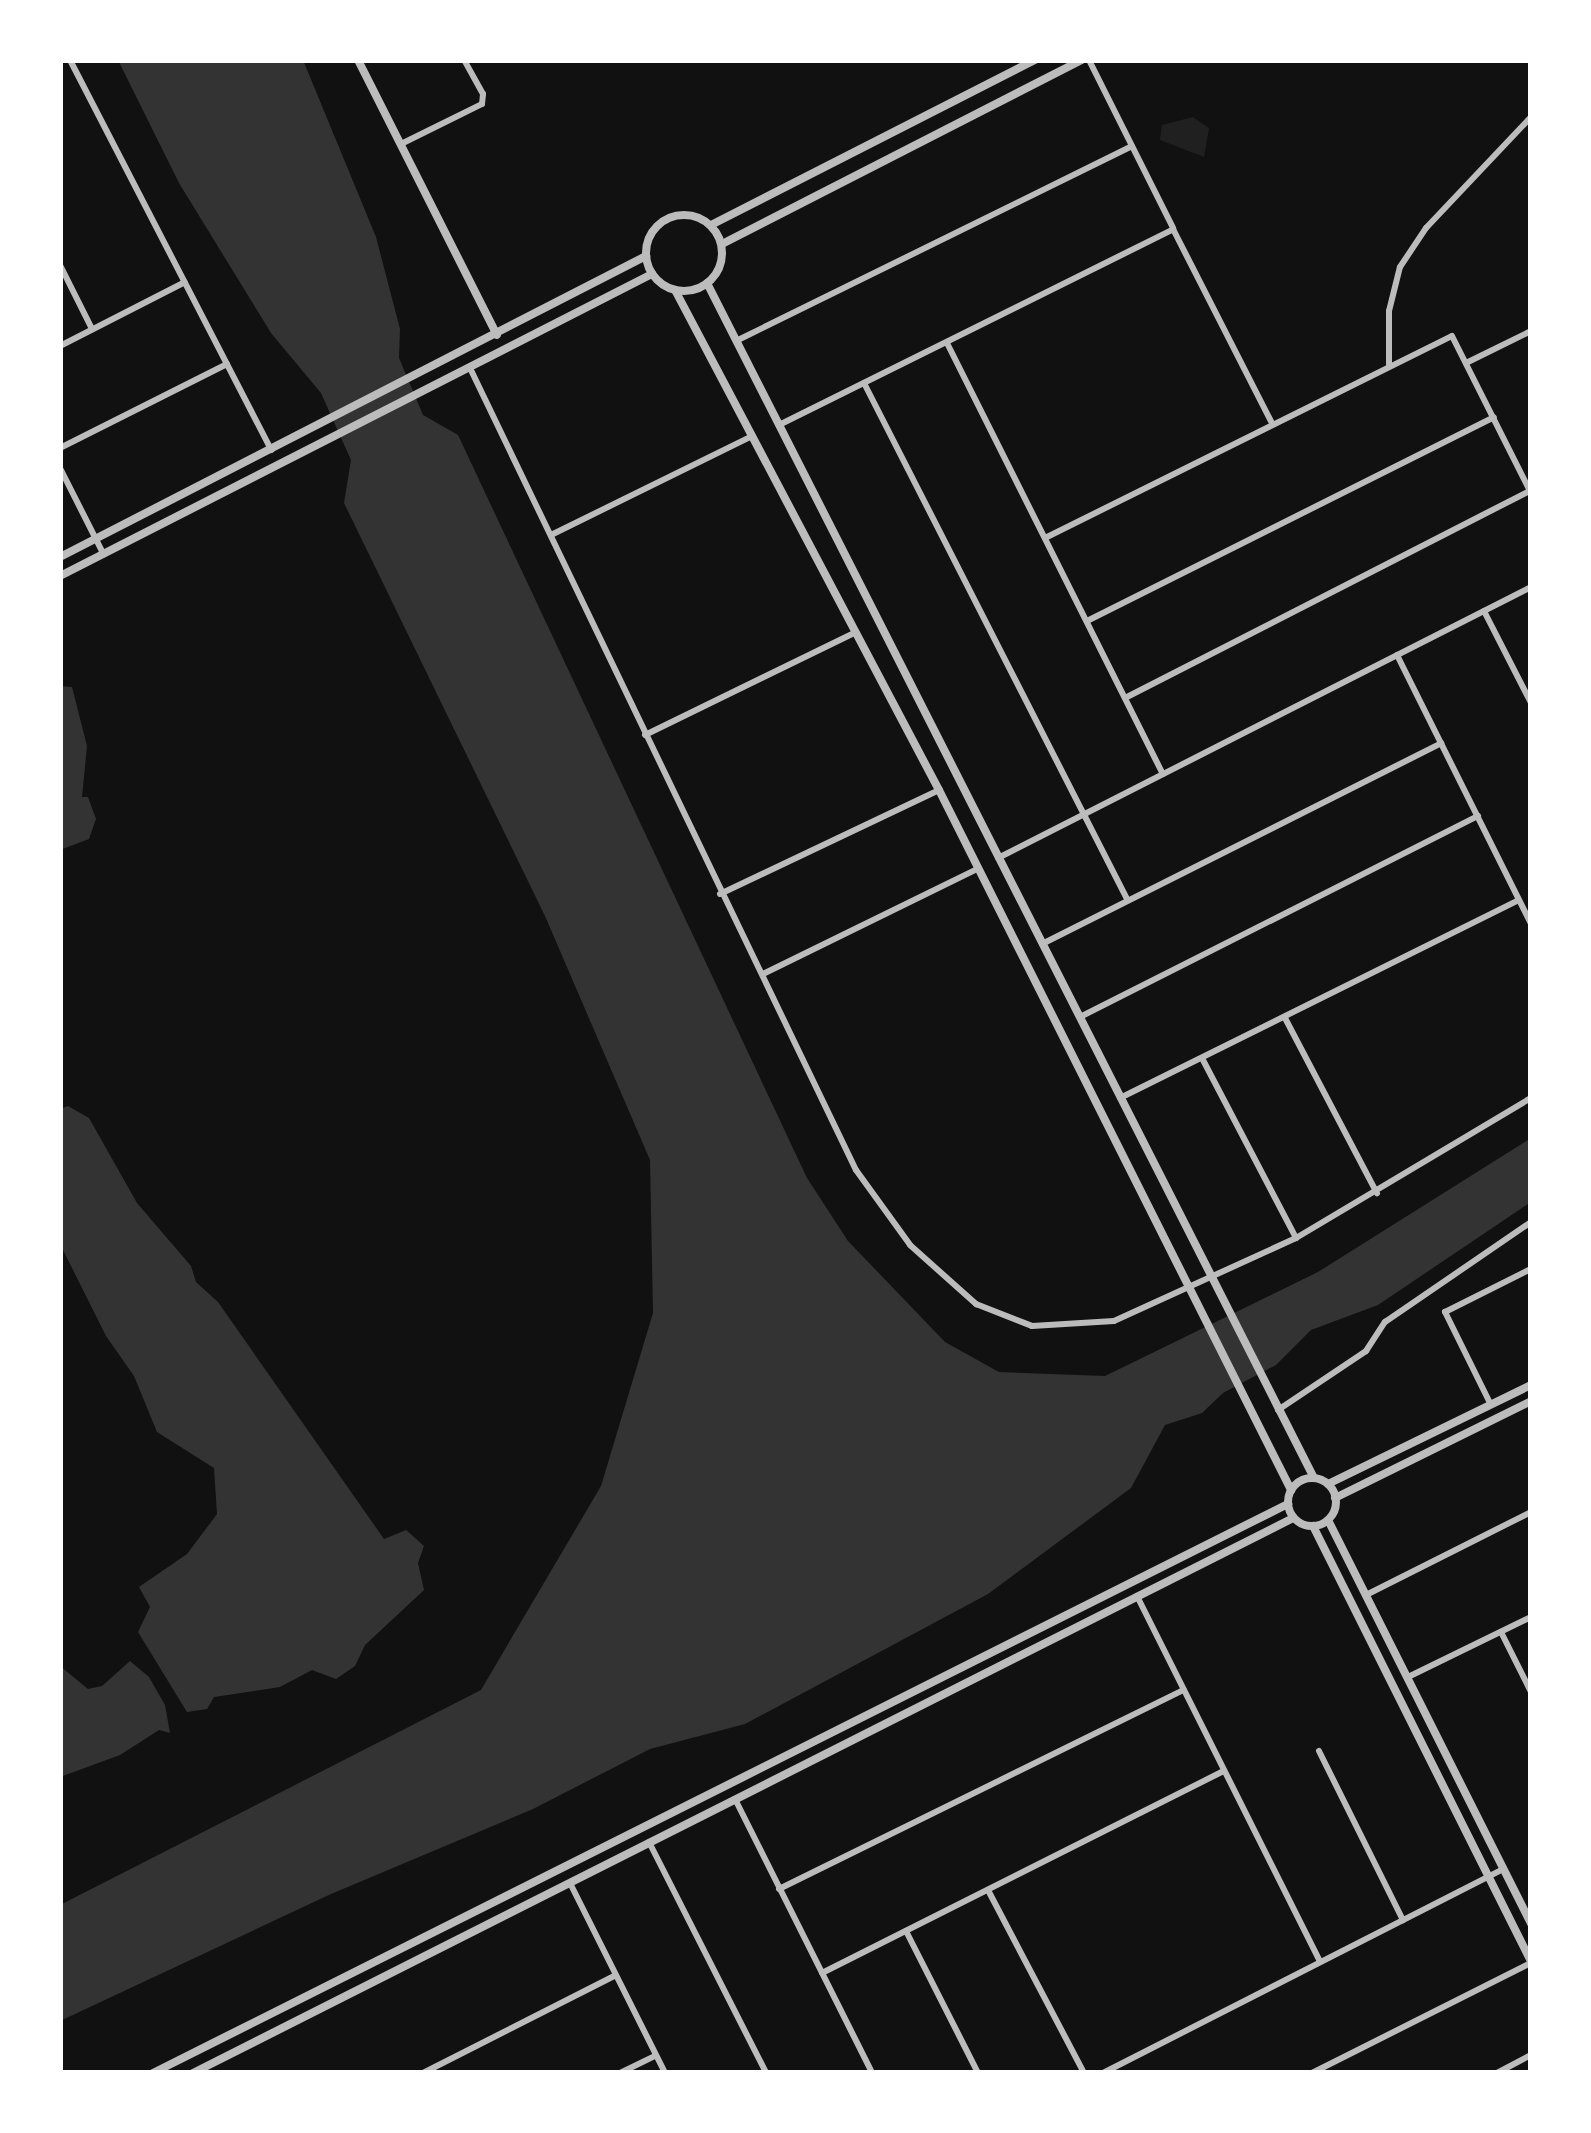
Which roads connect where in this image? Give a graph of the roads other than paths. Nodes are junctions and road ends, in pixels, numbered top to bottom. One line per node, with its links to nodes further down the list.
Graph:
1 (70, 60): 15 (street)
2 (358, 60): 7 (street)
3 (464, 60): 7 (street)
4 (1035, 60): 9 (street)
5 (1085, 60): 8 (street); 11 (street)
6 (1531, 117): 26 (street)
7 (400, 144): 20 (street)
8 (1132, 146): 10 (street); 21 (street)
9 (710, 225): 11 (street); 12 (street)
10 (1174, 229): 22 (street); 30 (street)
11 (722, 244): 16 (street)
12 (646, 256): 14 (street); 20 (street)
13 (60, 265): 18 (street)
14 (652, 274): 17 (street); 27 (street)
15 (184, 282): 18 (street); 25 (street)
16 (707, 283): 17 (street); 21 (street)
17 (675, 290): 32 (street)
18 (92, 329): 23 (street)
19 (1531, 331): 24 (street)
20 (496, 335): 34 (street)
21 (736, 341): 31 (street)
22 (947, 343): 28 (street); 40 (street)
23 (60, 346)
24 (1466, 363): 26 (street); 29 (street)
25 (227, 364): 33 (street); 34 (street)
26 (1389, 364): 30 (street)
27 (470, 368): 38 (street); 39 (street)
28 (864, 383): 31 (street); 56 (street)
29 (1494, 417): 36 (street); 47 (street)
30 (1271, 422): 40 (street)
31 (779, 424): 58 (street)
32 (752, 436): 39 (street); 48 (street)
33 (60, 448)
34 (271, 450): 37 (street)
35 (60, 468): 41 (street)
36 (1530, 492): 50 (street)
37 (157, 509): 38 (street); 41 (street)
38 (164, 524): 42 (street)
39 (551, 536): 52 (street)
40 (1045, 538): 47 (street)
41 (96, 540): 42 (street); 43 (street)
42 (104, 555): 44 (street)
43 (60, 557)
44 (60, 576)
45 (1531, 587): 46 (street)
46 (1484, 611): 49 (street); 51 (street)
47 (1087, 621): 50 (street)
48 (856, 632): 52 (street); 55 (street)
49 (1397, 655): 53 (street); 54 (street)
50 (1125, 698): 54 (street)
51 (1531, 703)
52 (645, 735): 60 (street)
53 (1441, 743): 57 (street); 61 (street)
54 (1163, 774): 56 (street)
55 (939, 790): 59 (street); 60 (street)
56 (1083, 815): 58 (street); 61 (street)
57 (1478, 816): 62 (street); 66 (street)
58 (998, 858): 64 (street)
59 (977, 869): 65 (street); 76 (street)
60 (720, 894): 65 (street)
61 (1126, 899): 64 (street)
62 (1519, 900): 63 (street); 67 (street)
63 (1531, 924)
64 (1042, 944): 66 (street)
65 (764, 974): 76 (street)
66 (1080, 1017): 70 (street)
67 (1286, 1018): 68 (street); 71 (street)
68 (1203, 1060): 70 (street); 73 (street)
69 (1531, 1098): 71 (street)
70 (1120, 1099): 75 (street)
71 (1377, 1193): 73 (street)
72 (1531, 1222): 80 (street)
73 (1296, 1238): 75 (street)
74 (1531, 1269): 79 (street)
75 (1214, 1283): 76 (street); 80 (street)
76 (1193, 1293): 83 (street)
77 (1531, 1385): 79 (street)
78 (1531, 1401): 84 (street)
79 (1491, 1405): 82 (street)
80 (1278, 1410): 81 (street)
81 (1313, 1478): 82 (street); 83 (street)
82 (1328, 1484): 84 (street)
83 (1291, 1490): 85 (street)
84 (1335, 1498): 88 (street)
85 (1288, 1504): 87 (street); 115 (street)
86 (1531, 1512): 90 (street)
87 (1293, 1517): 89 (street); 91 (street)
88 (1328, 1520): 89 (street); 90 (street)
89 (1313, 1526): 102 (street)
90 (1366, 1595): 94 (street)
91 (1137, 1596): 95 (street); 99 (street)
92 (1531, 1617): 93 (street)
93 (1501, 1632): 94 (street); 96 (street)
94 (1408, 1677): 101 (street)
95 (1184, 1690): 98 (street); 104 (street)
96 (1531, 1691)
97 (1319, 1750): 106 (street)
98 (1223, 1772): 105 (street); 109 (street)
99 (735, 1799): 100 (street); 104 (street)
100 (649, 1842): 103 (street); 120 (street)
101 (1503, 1869): 102 (street); 107 (street)
102 (1488, 1878): 106 (street); 110 (street)
103 (570, 1882): 112 (street); 116 (street)
104 (779, 1889): 111 (street)
105 (989, 1892): 108 (street); 123 (street)
106 (1403, 1920): 109 (street)
107 (1531, 1924)
108 (906, 1931): 111 (street); 122 (street)
109 (1319, 1961): 124 (street)
110 (1531, 1962): 125 (street)
111 (821, 1973): 121 (street)
112 (616, 1975): 113 (street); 117 (street)
113 (656, 2055): 118 (street); 119 (street)
114 (1531, 2055): 126 (street)
115 (153, 2073)
116 (193, 2073)
117 (423, 2073)
118 (620, 2073)
119 (665, 2073)
120 (766, 2073)
121 (872, 2073)
122 (978, 2073)
123 (1084, 2073)
124 (1103, 2073)
125 (1312, 2073)
126 (1497, 2073)

